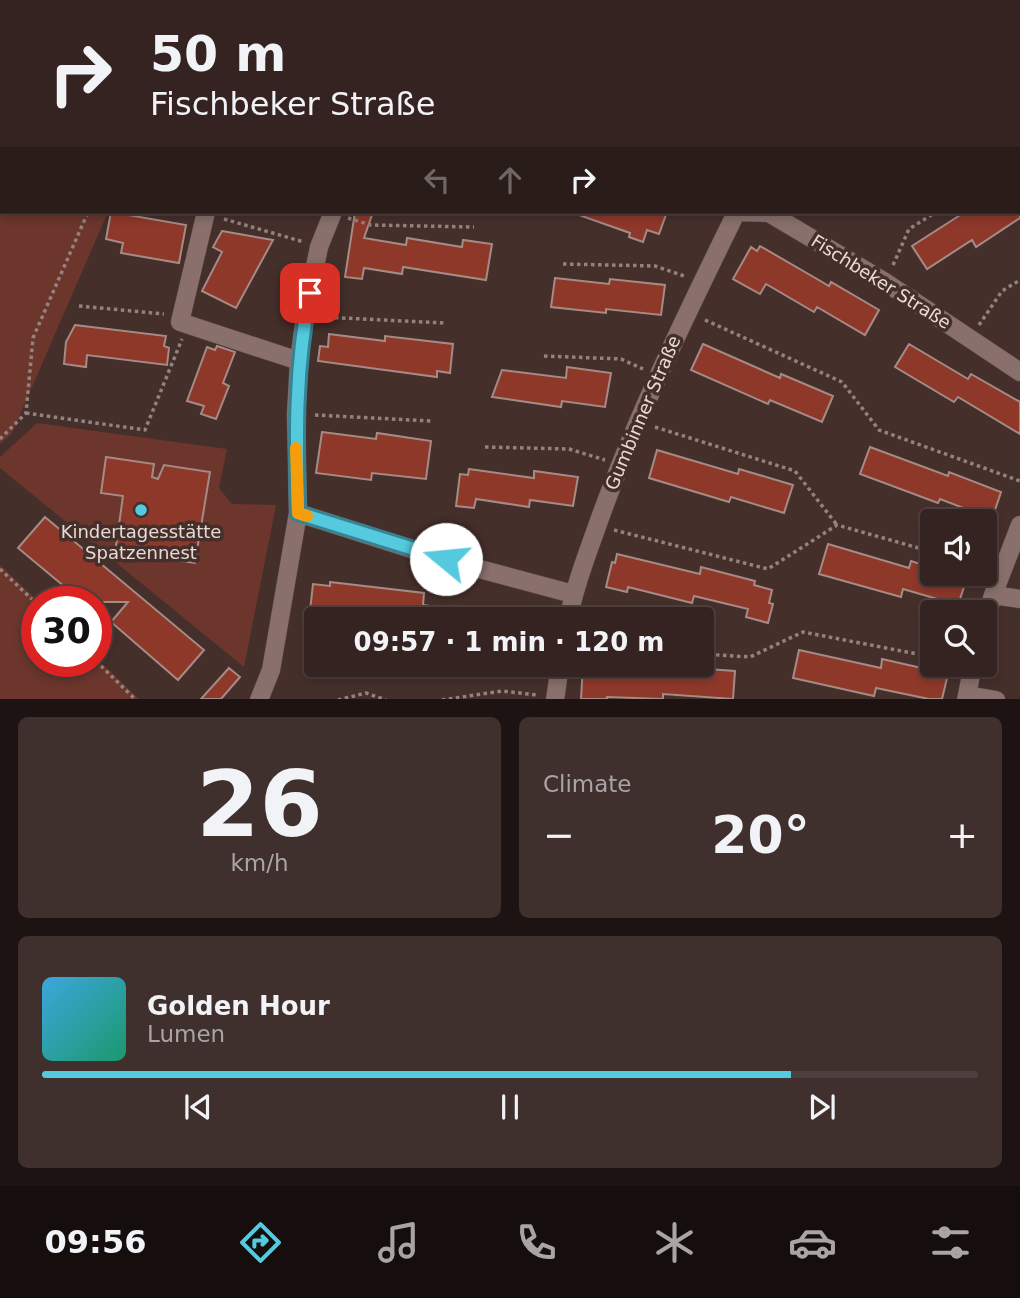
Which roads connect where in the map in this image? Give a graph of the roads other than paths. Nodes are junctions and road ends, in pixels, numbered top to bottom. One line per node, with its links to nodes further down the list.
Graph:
1 (205, 214): 5 (street)
2 (332, 214): 5 (street)
3 (734, 214): 9 (street, Gumbinner Straße)
4 (772, 214): 6 (street, Fischbeker Straße)
5 (299, 361): 7 (street)
6 (1020, 372)
7 (298, 513): 9 (street); 18 (street)
8 (1020, 525): 10 (street)
9 (573, 594): 13 (street, Gumbinner Straße)
10 (993, 595): 11 (street); 12 (street)
11 (1020, 599)
12 (992, 600)
13 (570, 607)
14 (558, 677): 17 (street)
15 (971, 677): 16 (street)
16 (967, 697): 19 (street)
17 (555, 698)
18 (259, 699)
19 (996, 699)

